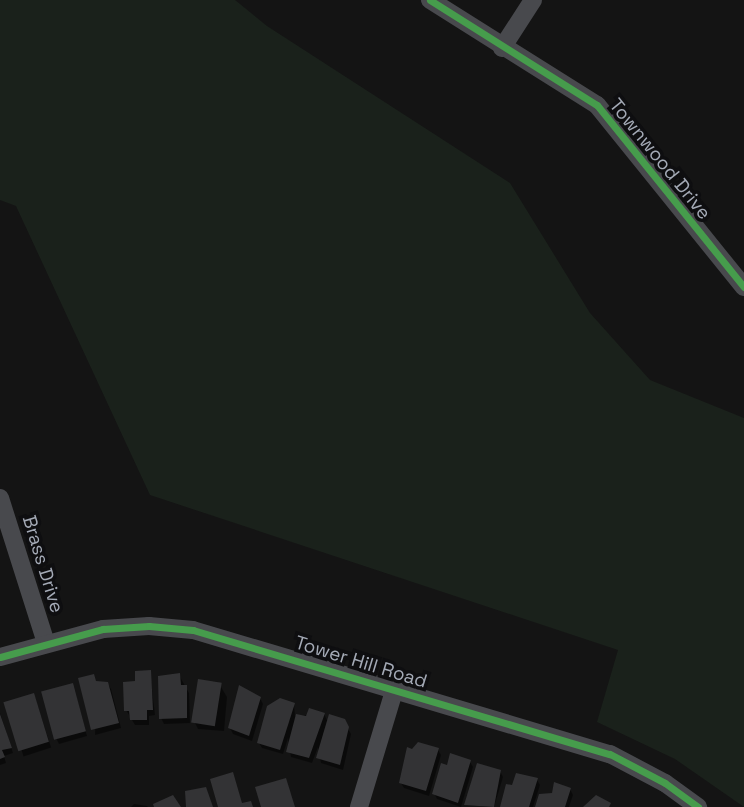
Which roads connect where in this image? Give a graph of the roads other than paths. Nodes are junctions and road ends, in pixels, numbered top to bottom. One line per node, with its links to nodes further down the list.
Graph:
1 (430, 0): 3 (street, Townwood Drive)
2 (533, 0): 3 (street)
3 (502, 48): 4 (street, Townwood Drive)
4 (744, 287)
5 (0, 499): 6 (street, Brass Drive)
6 (46, 643): 7 (street, Tower Hill Road); 8 (street, Tower Hill Road)
7 (0, 657)
8 (395, 688): 9 (street); 10 (street, Tower Hill Road)
9 (359, 807)
10 (698, 807)

